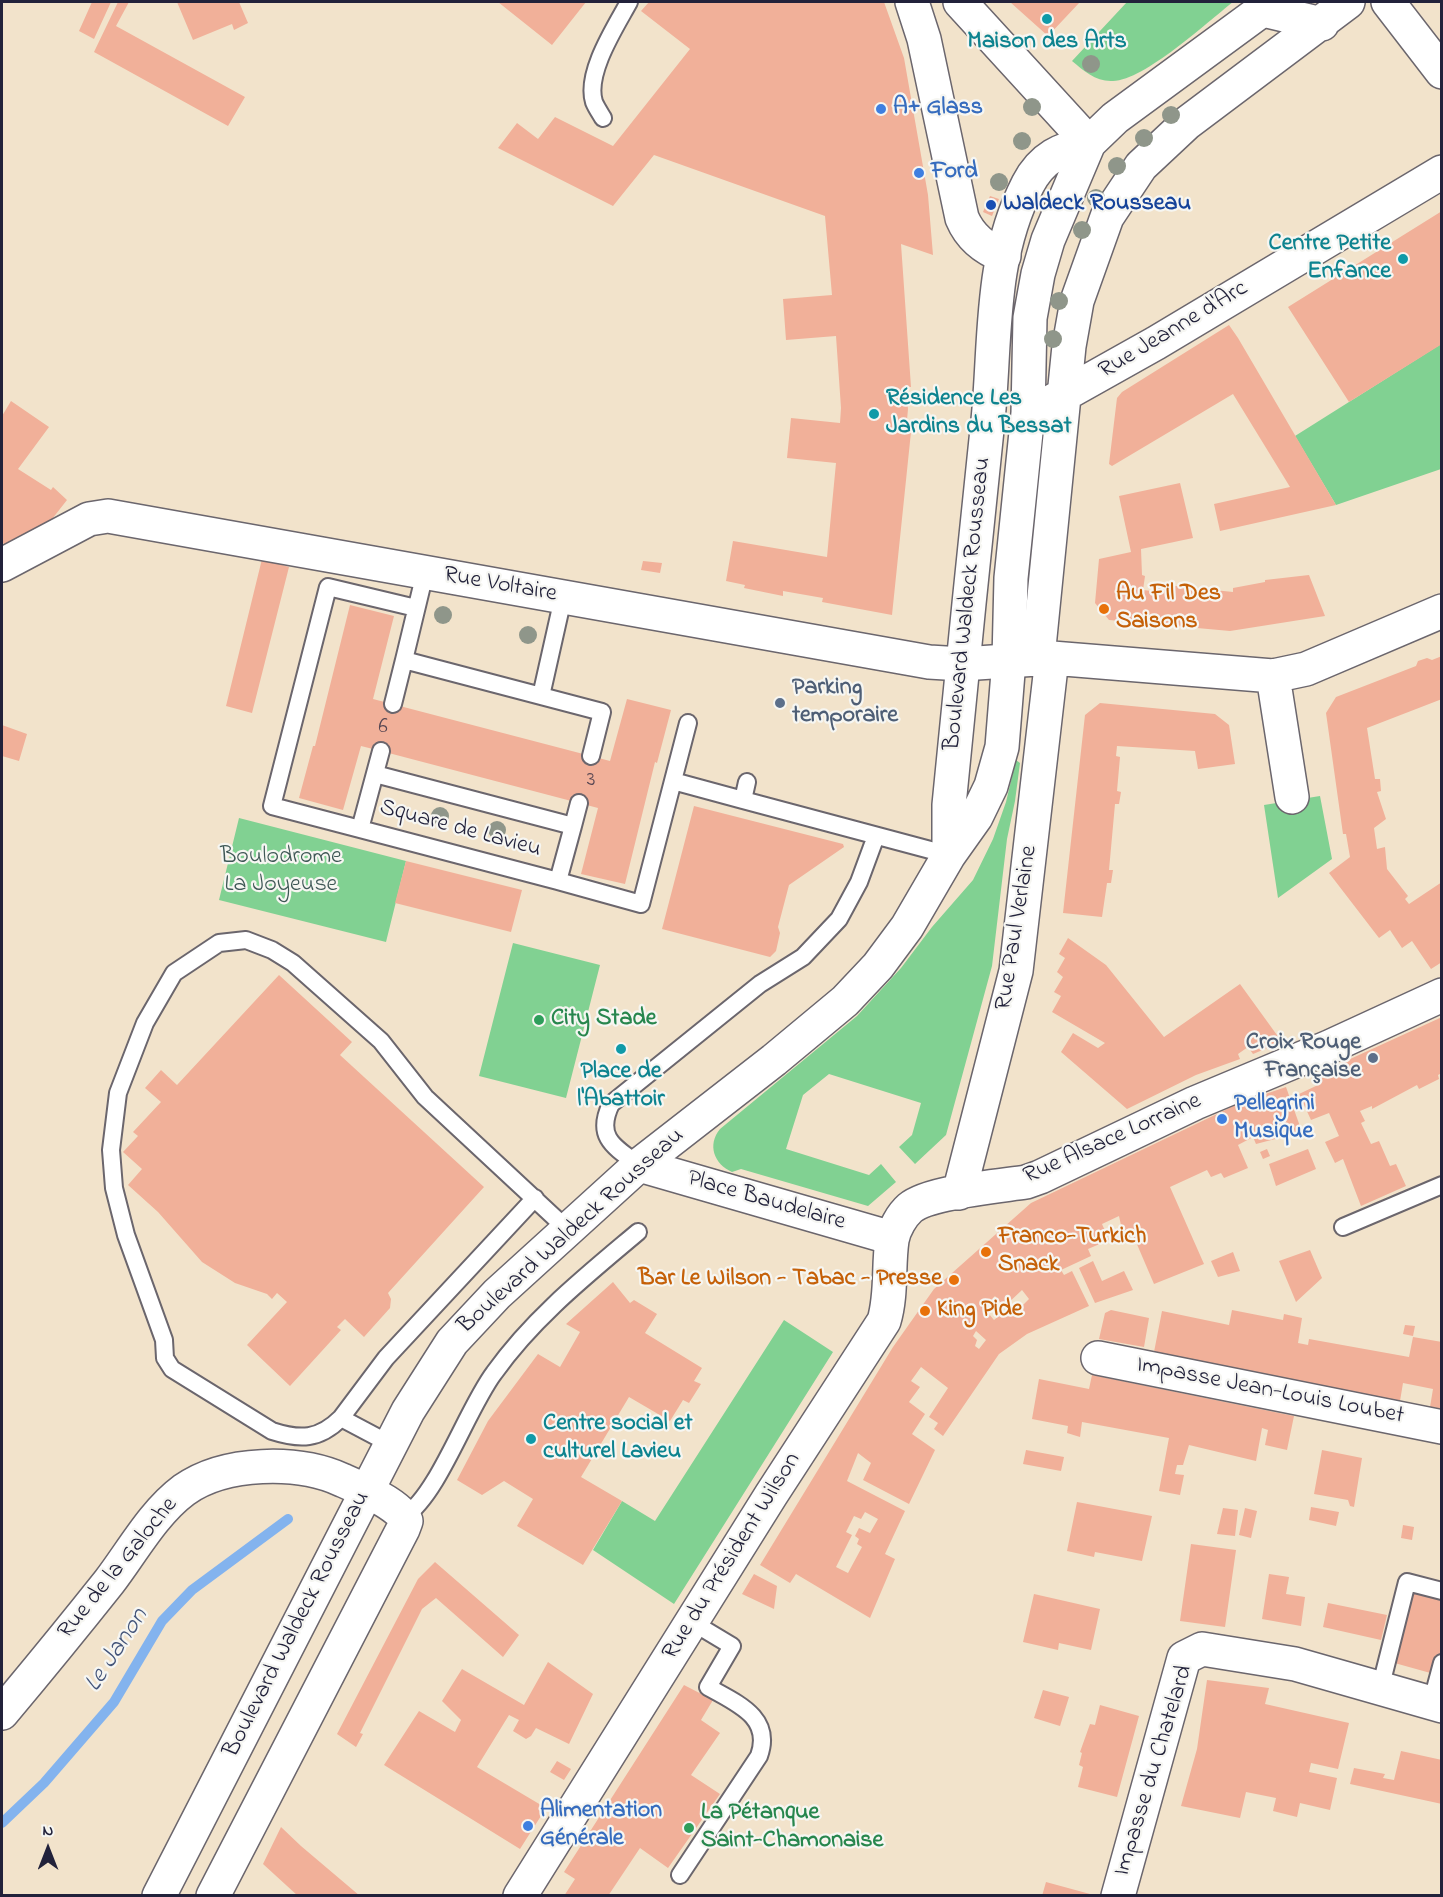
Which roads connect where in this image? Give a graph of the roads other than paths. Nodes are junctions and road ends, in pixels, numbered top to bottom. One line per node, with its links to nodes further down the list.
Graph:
1 (629, 2): 9 (lane)
2 (912, 2): 12 (street)
3 (960, 2): 10 (street)
4 (1348, 2): 7 (street)
5 (1388, 2): 8 (street)
6 (1268, 6): 7 (street); 10 (street, Boulevard Waldeck Rousseau)
7 (1322, 24): 13 (street)
8 (1442, 72)
9 (603, 118)
10 (1089, 143): 12 (street, Boulevard Waldeck Rousseau); 14 (street, Boulevard Waldeck Rousseau)
11 (1442, 172): 13 (street, Rue Jeanne d'Arc)
12 (1004, 256): 22 (street, Boulevard Waldeck Rousseau)
13 (1063, 396): 14 (street, Rue Jeanne d'Arc); 20 (street)
14 (1028, 413): 20 (street, Boulevard Waldeck Rousseau)
15 (2, 565): 16 (street, Rue Voltaire)
16 (425, 573): 17 (street, Rue Voltaire); 18 (lane)
17 (563, 598): 22 (street, Rue Voltaire); 24 (lane)
18 (416, 608): 21 (lane); 36 (lane)
19 (1442, 611): 23 (street, Rue Voltaire)
20 (1033, 658): 22 (street, Rue Voltaire); 23 (street, Rue Voltaire); 38 (street, Boulevard Waldeck Rousseau); 43 (street, Rue Paul Verlaine)
21 (404, 660): 24 (lane); 25 (lane)
22 (962, 664): 38 (street, Boulevard Waldeck Rousseau)
23 (1273, 676): 32 (street)
24 (541, 696): 28 (lane)
25 (393, 704)
26 (688, 723): 30 (lane)
27 (381, 751): 29 (lane)
28 (591, 756)
29 (375, 774): 35 (lane, Square de Lavieu); 36 (lane, Square de Lavieu)
30 (673, 781): 33 (lane); 39 (lane)
31 (747, 782): 33 (lane)
32 (1292, 797)
33 (743, 800): 37 (lane)
34 (579, 803): 35 (lane)
35 (573, 826): 39 (lane, Square de Lavieu)
36 (360, 828): 39 (lane, Square de Lavieu)
37 (876, 836): 38 (lane); 41 (lane)
38 (949, 855): 41 (street, Boulevard Waldeck Rousseau)
39 (558, 881)
40 (1442, 995): 43 (street, Rue Alsace Lorraine)
41 (639, 1165): 47 (street, Boulevard Waldeck Rousseau); 49 (street, Place Baudelaire)
42 (1442, 1185): 46 (lane)
43 (959, 1193): 45 (street, Rue Alsace Lorraine)
44 (535, 1198): 47 (lane); 51 (lane); 51 (lane)
45 (910, 1208): 49 (street, Rue du Président Wilson)
46 (1343, 1227)
47 (568, 1230): 53 (street, Boulevard Waldeck Rousseau)
48 (638, 1232): 55 (lane)
49 (892, 1238): 57 (street, Rue du Président Wilson)
50 (1098, 1358): 52 (street, Impasse Jean-Louis Loubet)
51 (341, 1418): 53 (lane)
52 (1442, 1426)
53 (392, 1445): 54 (street, Boulevard Waldeck Rousseau)
54 (367, 1492): 55 (street, Rue de la Galoche); 61 (street, Rue de la Galoche); 63 (street, Boulevard Waldeck Rousseau)
55 (405, 1516): 64 (street)
56 (1442, 1592): 59 (lane)
57 (692, 1622): 62 (lane); 65 (street, Rue du Président Wilson)
58 (1442, 1664): 60 (lane)
59 (1380, 1689): 60 (street, Impasse du Chatelard); 66 (street, Impasse du Chatelard)
60 (1436, 1705)
61 (2, 1713)
62 (680, 1875)
63 (159, 1896)
64 (213, 1896)
65 (520, 1896)
66 (1118, 1896)

